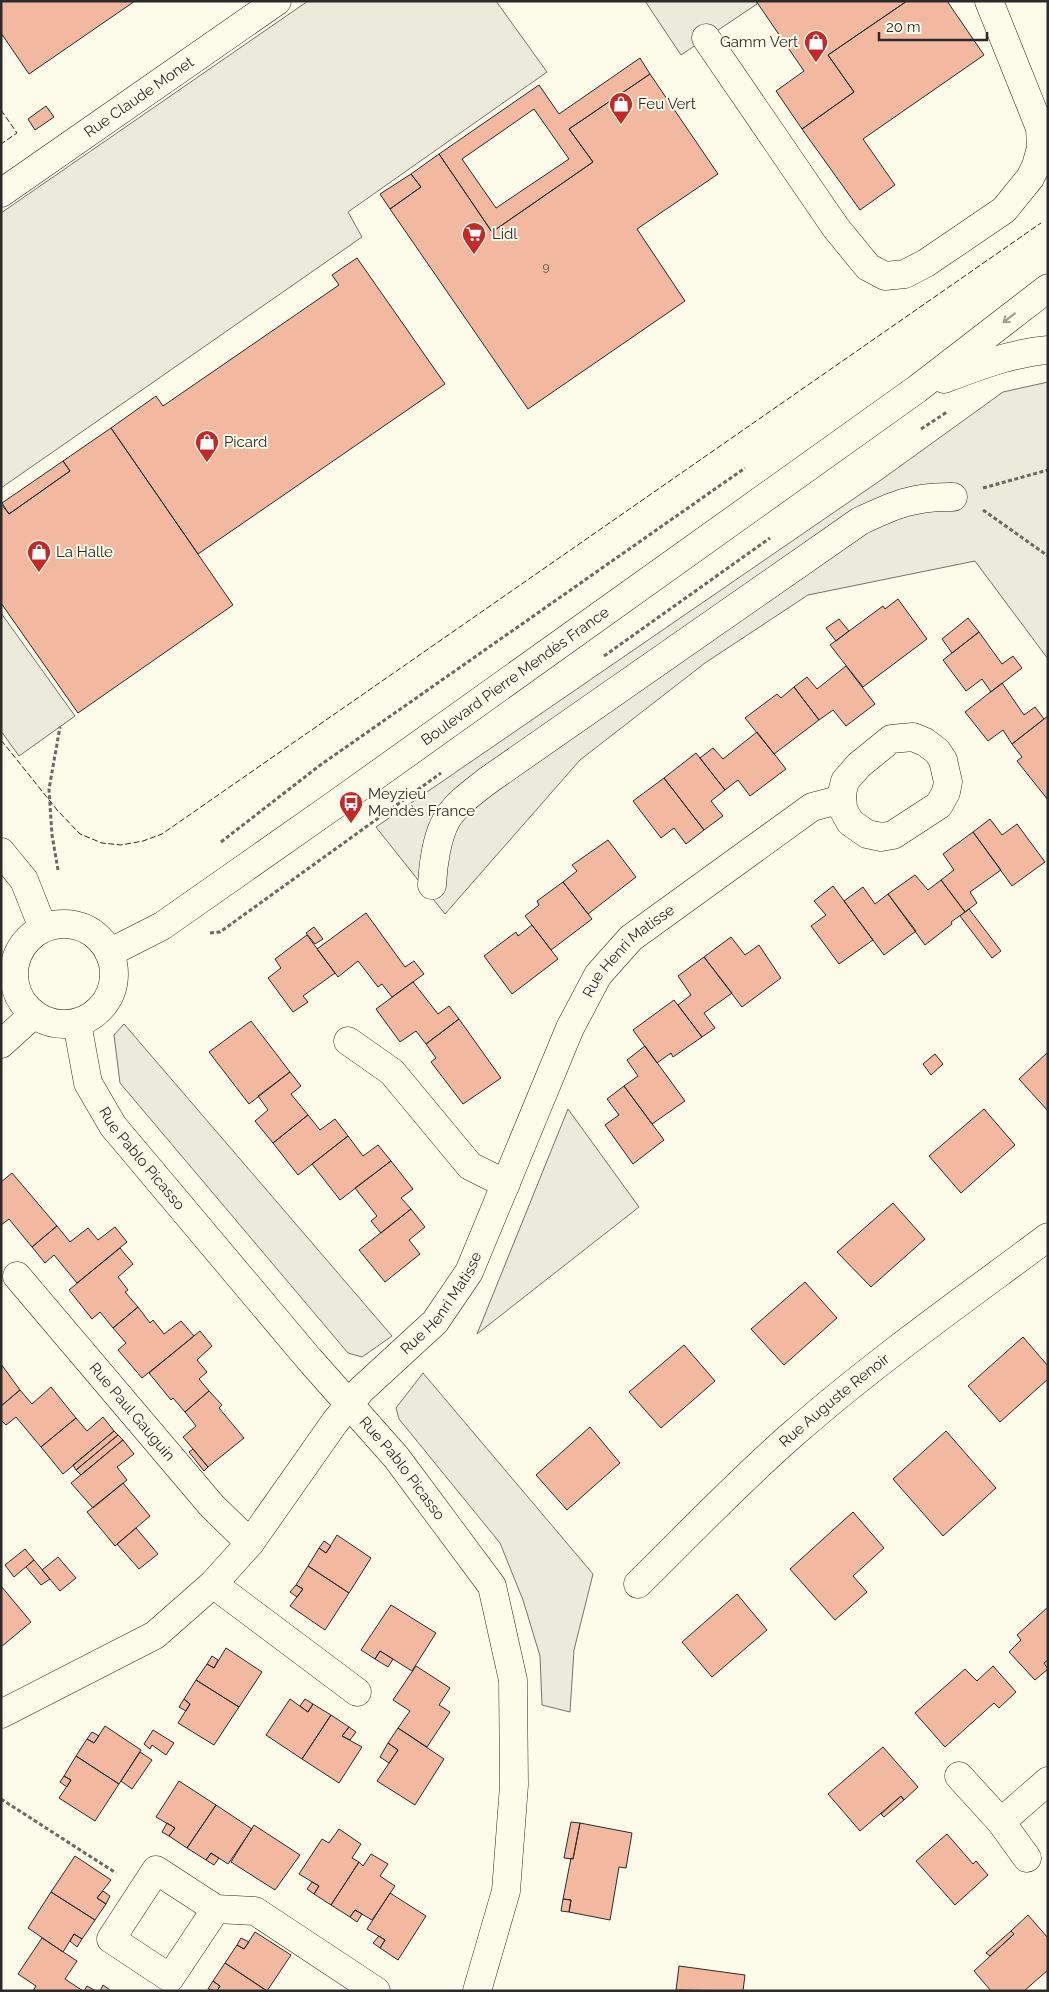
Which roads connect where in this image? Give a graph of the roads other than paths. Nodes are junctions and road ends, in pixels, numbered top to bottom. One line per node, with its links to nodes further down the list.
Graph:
1 (277, 1): 4 (street, Rue Claude Monet)
2 (989, 1): 3 (street)
3 (706, 38)
4 (1, 193)
5 (1048, 288): 7 (street, Boulevard Pierre Mendès France, one-way to 7)
6 (1048, 350): 7 (street, Boulevard Pierre Mendès France)
7 (917, 389): 13 (street, Boulevard Pierre Mendès France)
8 (953, 496): 11 (street)
9 (842, 798): 18 (street, Rue Henri Matisse)
10 (1, 852): 12 (street)
11 (432, 885)
12 (43, 928): 13 (street); 14 (street)
13 (109, 953): 15 (street)
14 (34, 1014): 15 (street); 17 (street)
15 (77, 1022): 21 (street, Rue Pablo Picasso)
16 (348, 1041): 18 (street)
17 (1, 1044)
18 (506, 1184): 21 (street, Rue Henri Matisse)
19 (1048, 1237): 24 (street, Rue Auguste Renoir)
20 (17, 1276): 22 (street, Rue Paul Gauguin)
21 (349, 1404): 22 (street); 33 (street, Rue Pablo Picasso)
22 (250, 1543): 23 (street)
23 (213, 1584): 25 (street); 26 (street)
24 (638, 1584)
25 (357, 1692)
26 (1, 1714)
27 (958, 1776): 29 (street)
28 (1048, 1781): 29 (street)
29 (1002, 1822): 30 (street)
30 (1027, 1858)
31 (216, 1909): 31 (street); 32 (street)
32 (376, 1991)
33 (477, 1991)

